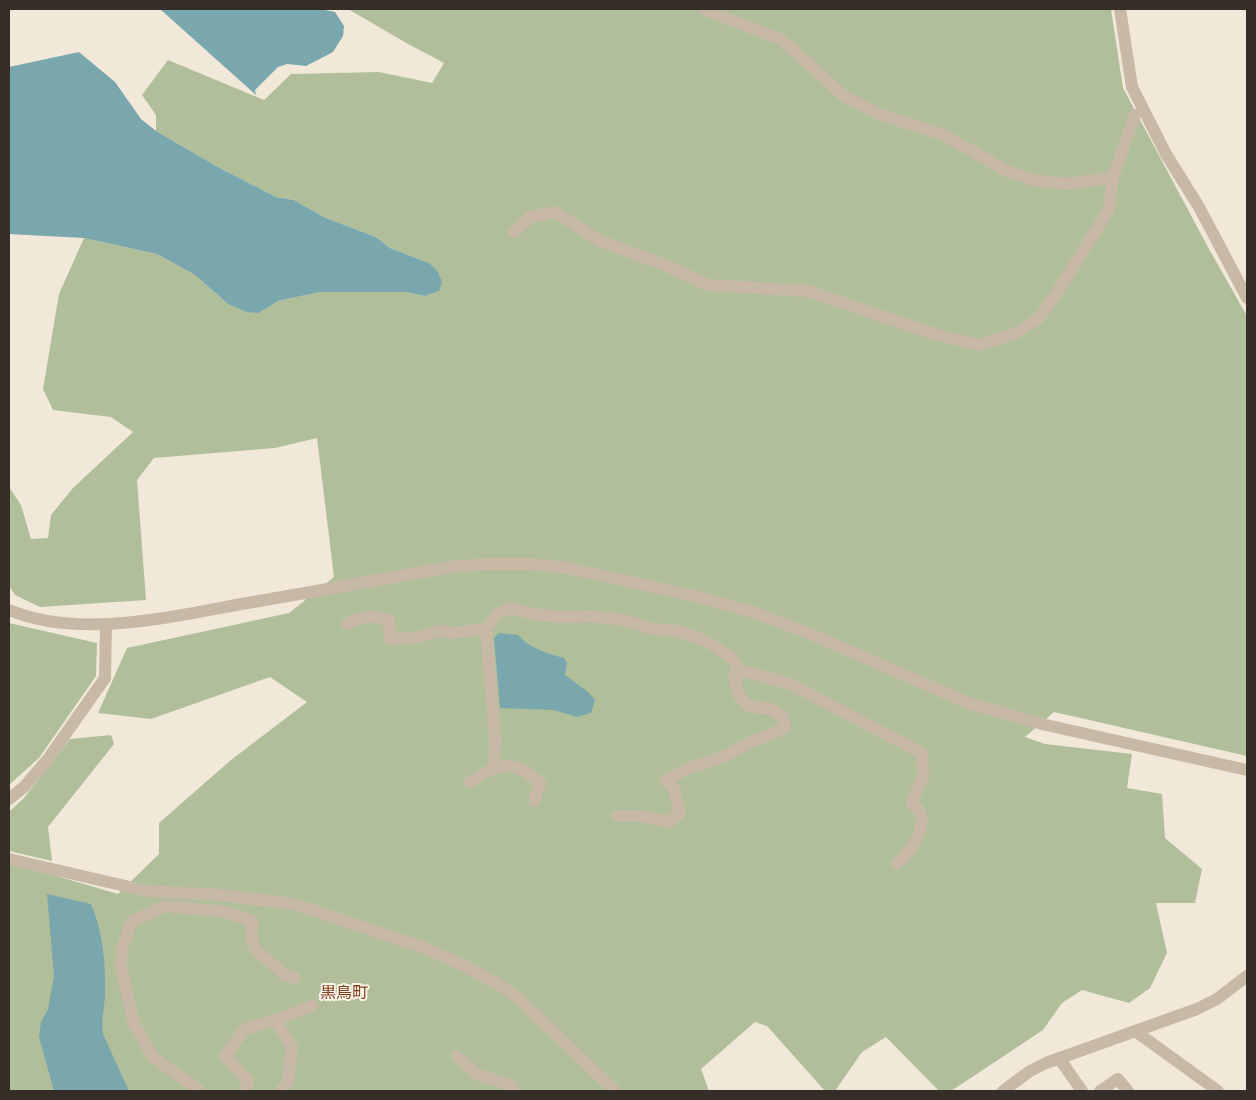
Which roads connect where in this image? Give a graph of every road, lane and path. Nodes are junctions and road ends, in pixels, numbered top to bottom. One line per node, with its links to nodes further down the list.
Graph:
1 (703, 9): 4 (street)
2 (1120, 9): 6 (street)
3 (1135, 115): 4 (street)
4 (1113, 178): 5 (street)
5 (514, 232)
6 (1247, 298)
7 (9, 610): 9 (street)
8 (346, 624): 10 (street)
9 (106, 625): 13 (street); 15 (street)
10 (486, 629): 12 (street); 19 (street)
11 (736, 672): 17 (street)
12 (494, 767): 14 (street); 16 (street)
13 (1247, 770)
14 (470, 782)
15 (9, 799)
16 (534, 801)
17 (617, 816)
18 (9, 859): 31 (street)
19 (897, 864)
20 (1247, 976): 24 (street)
21 (295, 978): 27 (street)
22 (312, 1006): 23 (street)
23 (275, 1020): 28 (street); 29 (street)
24 (1135, 1032): 26 (street); 36 (street)
25 (457, 1056): 30 (street)
26 (1059, 1058): 32 (street); 33 (street)
27 (200, 1091)
28 (245, 1091)
29 (281, 1091)
30 (514, 1091)
31 (614, 1091)
32 (1003, 1091)
33 (1082, 1091)
34 (1100, 1091): 35 (street)
35 (1128, 1091)
36 (1218, 1091)

